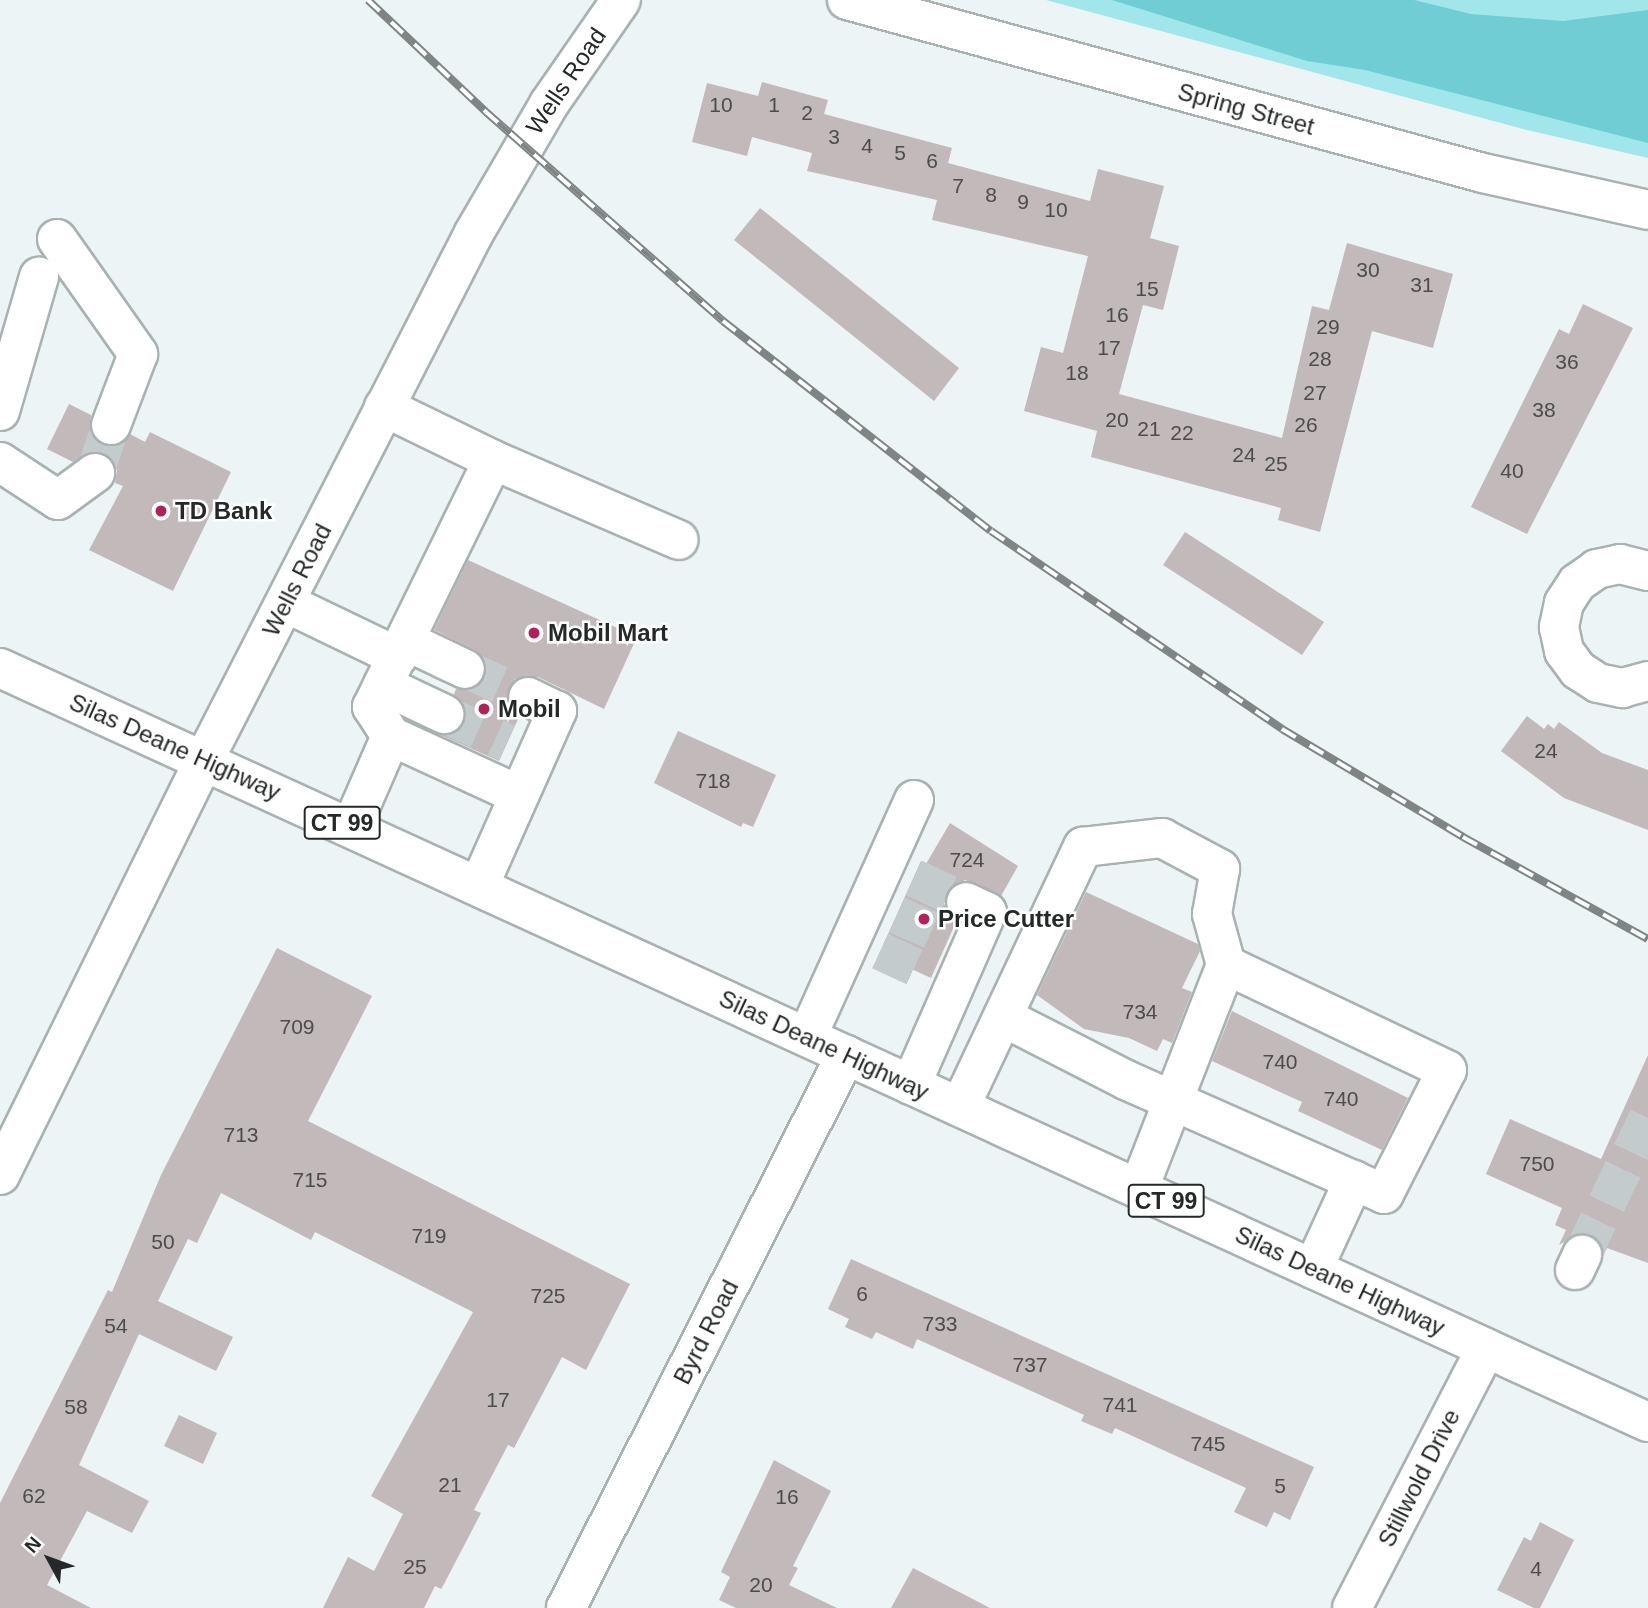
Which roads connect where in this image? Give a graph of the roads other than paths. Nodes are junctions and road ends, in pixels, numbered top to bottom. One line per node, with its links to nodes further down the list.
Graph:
1 (621, 0): 6 (street, Wells Road)
2 (847, 0): 3 (street, Spring Street)
3 (1648, 210)
4 (57, 239): 8 (street)
5 (39, 277): 7 (street)
6 (384, 407): 9 (street); 14 (street, Wells Road)
7 (0, 411)
8 (111, 425)
9 (493, 460): 12 (street); 15 (street)
10 (0, 462): 11 (street)
11 (95, 473)
12 (678, 541)
13 (1648, 571): 18 (street)
14 (286, 603): 15 (street); 22 (street, Wells Road)
15 (395, 661): 17 (street); 20 (street); 21 (street)
16 (0, 668): 22 (street, Silas Deane Highway / CT 99)
17 (466, 669)
18 (1648, 681)
19 (528, 697): 23 (street)
20 (444, 714)
21 (391, 736): 23 (street); 25 (street)
22 (205, 760): 25 (street, Silas Deane Highway / CT 99); 35 (street, Wells Road)
23 (517, 793): 26 (street)
24 (914, 800): 30 (street)
25 (351, 828): 26 (street, Silas Deane Highway / CT 99)
26 (479, 886): 30 (street, Silas Deane Highway / CT 99)
27 (965, 902): 32 (street)
28 (1226, 965): 29 (street); 33 (street); 36 (street)
29 (1003, 1017): 33 (street); 34 (street)
30 (807, 1037): 31 (street, Silas Deane Highway / CT 99)
31 (846, 1055): 32 (street, Silas Deane Highway / CT 99); 41 (street, Byrd Road)
32 (911, 1085): 34 (street, Silas Deane Highway / CT 99)
33 (1176, 1099): 36 (street); 37 (street)
34 (960, 1107): 37 (street, Silas Deane Highway / CT 99)
35 (0, 1175)
36 (1353, 1180): 38 (street)
37 (1139, 1188): 38 (street, Silas Deane Highway / CT 99)
38 (1313, 1269): 39 (street, Silas Deane Highway / CT 99)
39 (1486, 1348): 40 (street, Silas Deane Highway / CT 99); 42 (street, Stillwold Drive)
40 (1648, 1422)
41 (566, 1608)
42 (1352, 1608)

